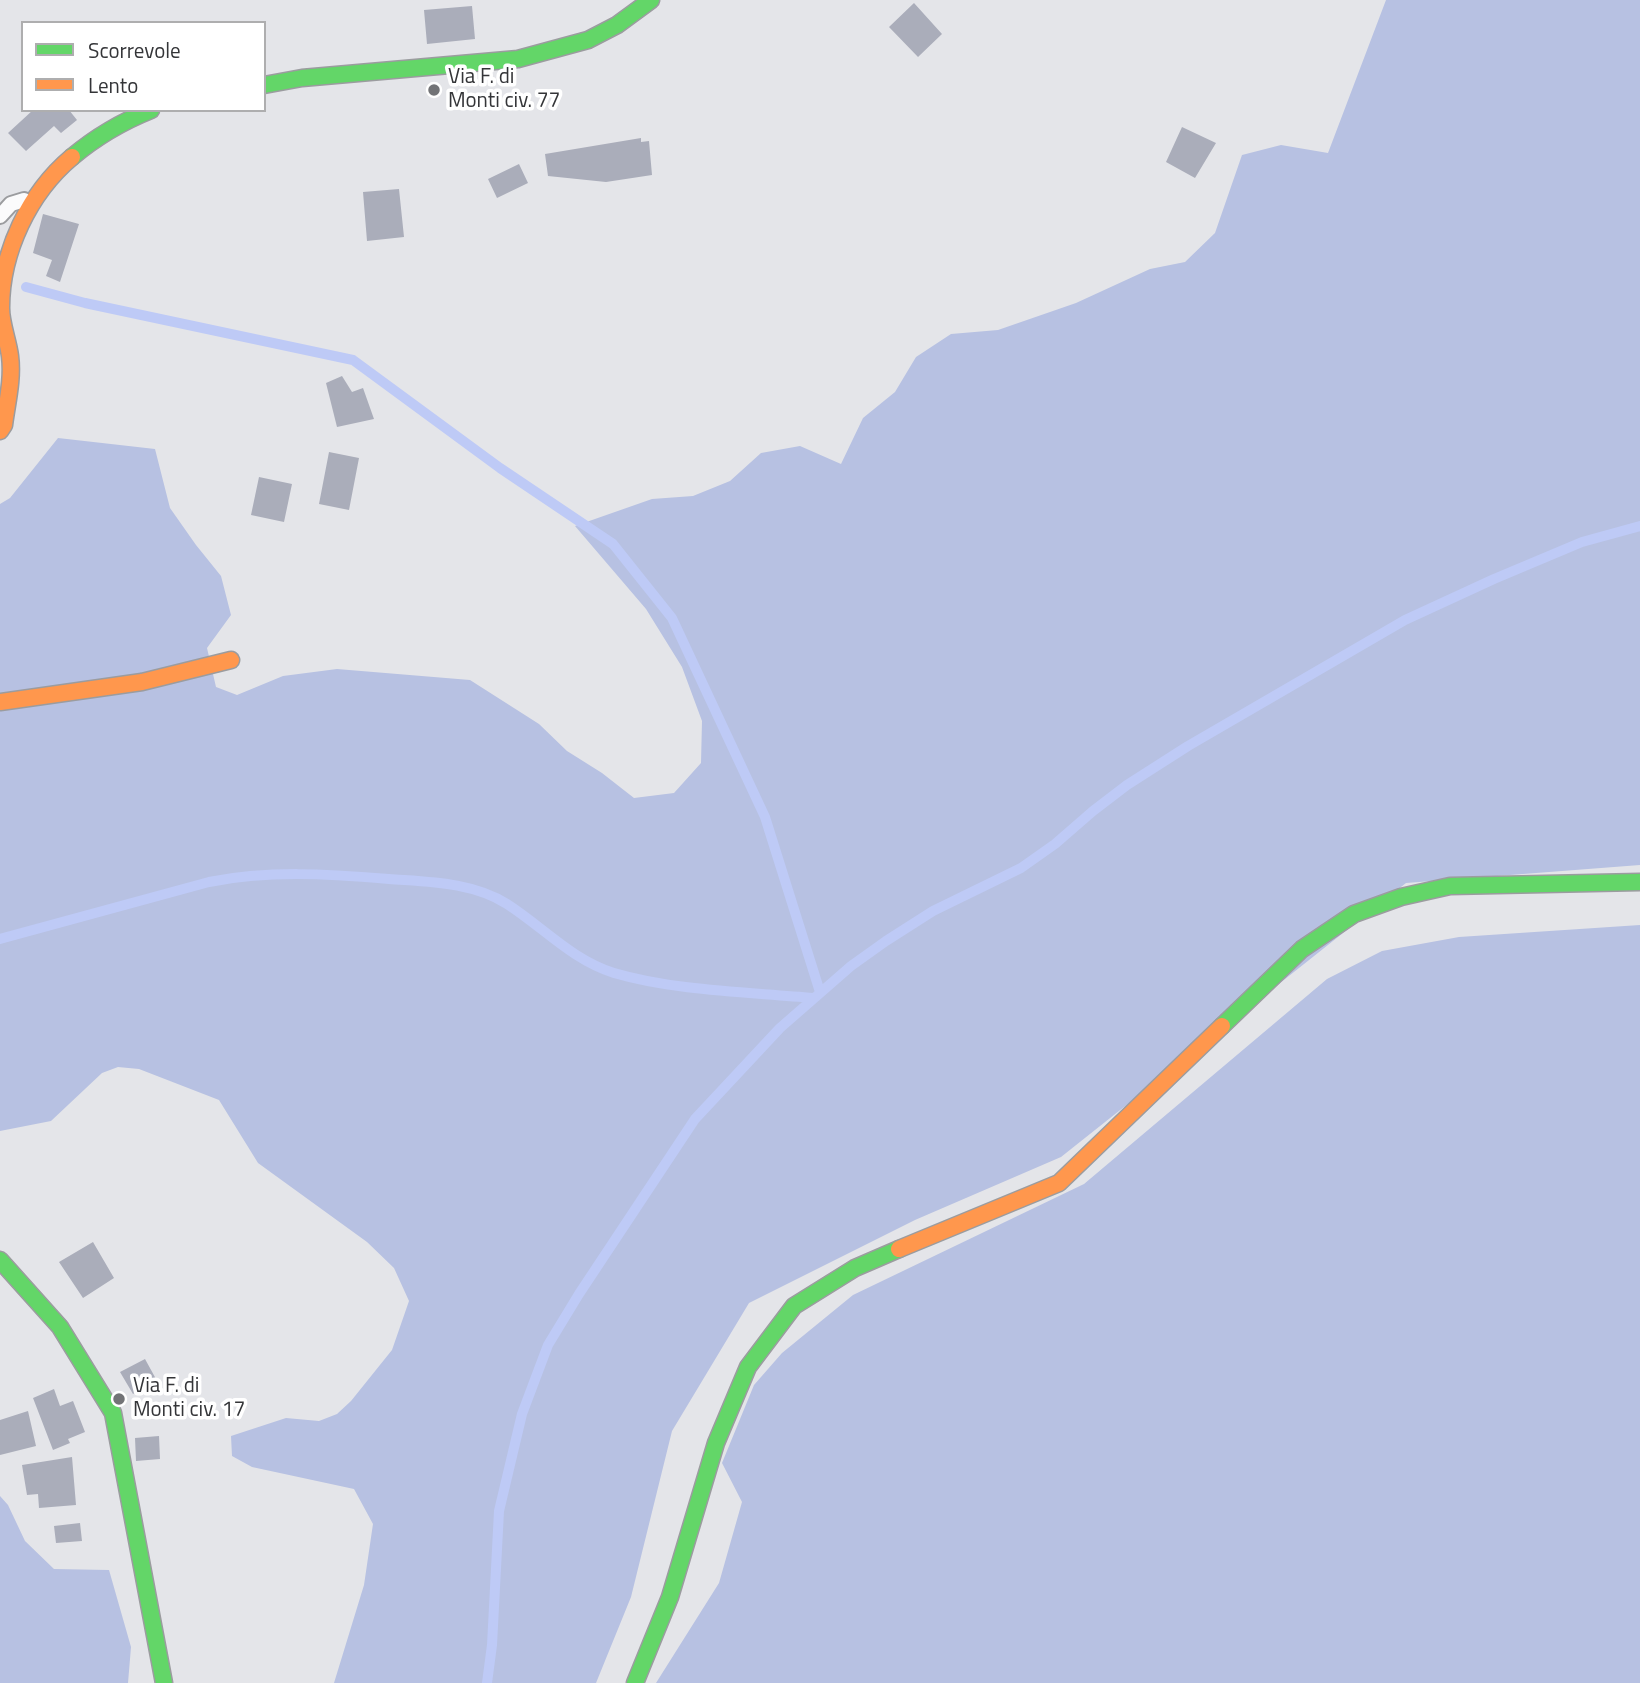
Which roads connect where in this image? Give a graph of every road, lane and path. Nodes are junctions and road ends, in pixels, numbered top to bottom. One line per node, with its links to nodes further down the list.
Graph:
1 (651, 0): 2 (street)
2 (266, 85)
3 (146, 112): 4 (street)
4 (33, 199): 5 (lane); 6 (street)
5 (0, 216)
6 (0, 431)
7 (231, 660): 8 (street)
8 (0, 702)
9 (1640, 882): 12 (street)
10 (0, 1260): 11 (street)
11 (164, 1683)
12 (635, 1683)

